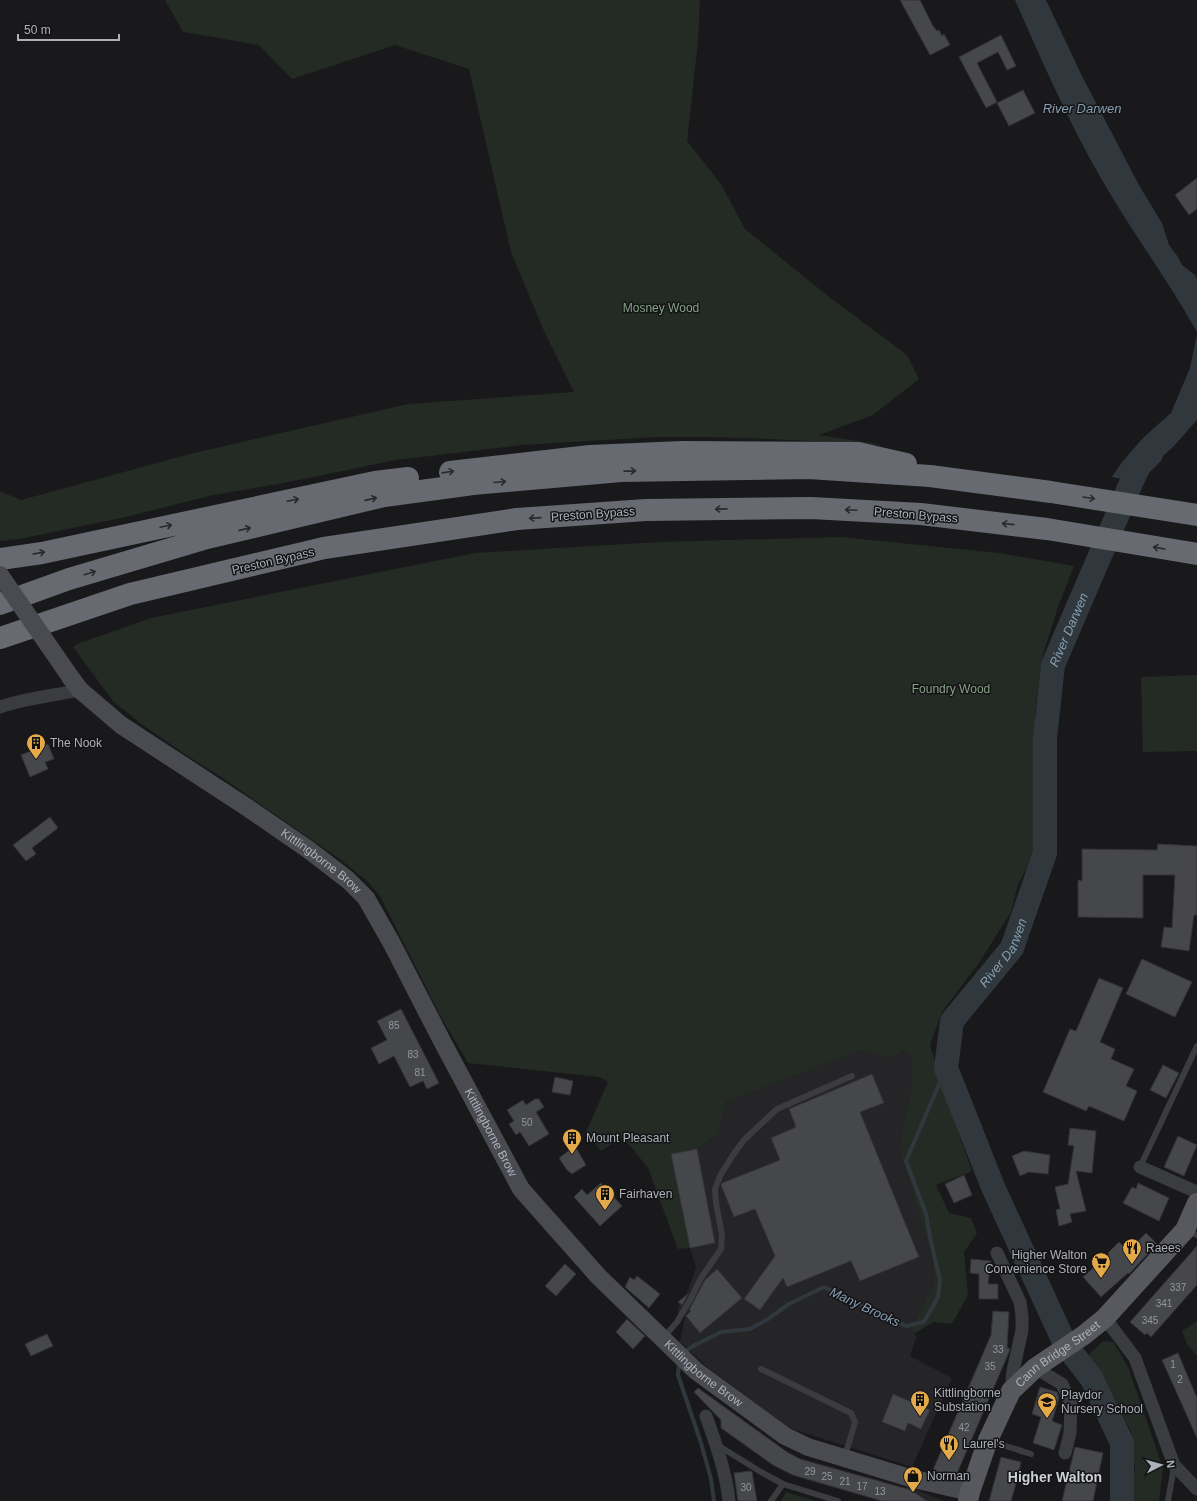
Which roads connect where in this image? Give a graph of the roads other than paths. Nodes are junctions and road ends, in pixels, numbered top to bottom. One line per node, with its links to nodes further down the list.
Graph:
1 (992, 484): 2 (highway, one-way to 2); 4 (highway, one-way to 1); 6 (highway, one-way to 1)
2 (1197, 515)
3 (1197, 554): 7 (highway, Preston Bypass, one-way to 7)
4 (0, 559)
5 (0, 575): 8 (street, Kittlingborne Brow, bridge)
6 (0, 604)
7 (0, 638)
8 (75, 684): 9 (street); 18 (street, Kittlingborne Brow)
9 (0, 707)
10 (1197, 1046): 12 (lane)
11 (852, 1076): 18 (lane)
12 (1140, 1167): 13 (street)
13 (1197, 1192)
14 (1197, 1203): 15 (main road, Cann Bridge Street)
15 (1191, 1232): 17 (main road, Cann Bridge Street)
16 (997, 1253): 21 (street, Cann Bridge Street)
17 (1105, 1318): 19 (main road, Cann Bridge Street); 28 (street)
18 (663, 1339): 27 (street, Kittlingborne Brow)
19 (1038, 1366): 21 (main road, Cann Bridge Street); 25 (street)
20 (761, 1369): 27 (lane)
21 (1011, 1391): 23 (main road, Cann Bridge Street)
22 (706, 1416): 24 (street)
23 (988, 1440): 26 (lane); 31 (main road, Cann Bridge Street)
24 (717, 1445): 29 (lane); 32 (street)
25 (1065, 1453)
26 (1031, 1454)
27 (844, 1457): 31 (street, Kittlingborne Brow)
28 (1174, 1465): 30 (street); 35 (lane)
29 (783, 1484): 33 (lane); 34 (lane)
30 (1197, 1489)
31 (969, 1496)
32 (729, 1501)
33 (771, 1501)
34 (838, 1501)
35 (1168, 1501)

